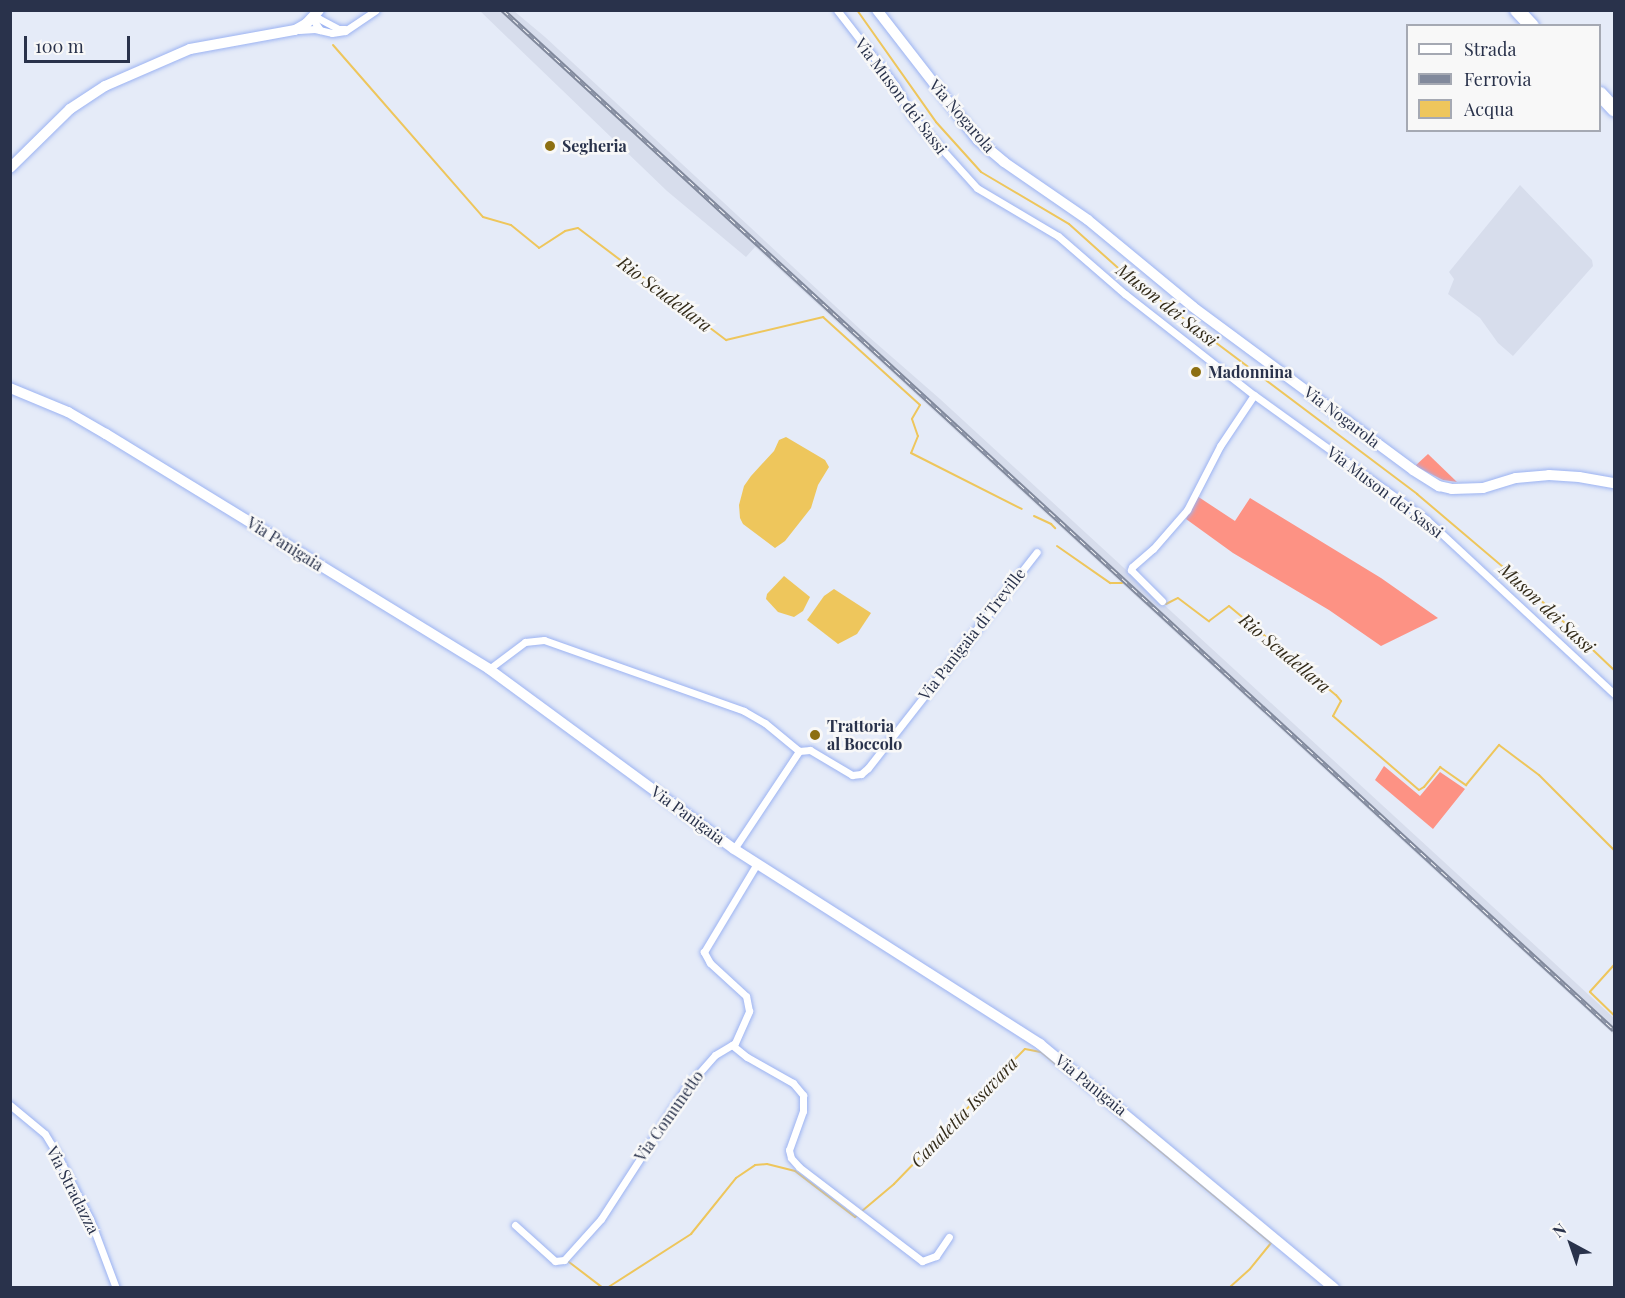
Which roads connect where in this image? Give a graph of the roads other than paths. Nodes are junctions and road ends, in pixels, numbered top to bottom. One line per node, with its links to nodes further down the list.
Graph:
1 (376, 10): 7 (street)
2 (837, 10): 14 (street, Via Muson dei Sassi)
3 (877, 10): 15 (street, Via Nogarola)
4 (1517, 10): 6 (highway)
5 (320, 15): 7 (street); 8 (street); 9 (street)
6 (1530, 24)
7 (353, 27): 9 (street)
8 (295, 30): 9 (street); 12 (street)
9 (320, 30)
10 (1601, 96): 11 (highway)
11 (1614, 109)
12 (10, 168)
13 (10, 388): 18 (street, Via Panigaia)
14 (1254, 395): 17 (street); 19 (street, Via Muson dei Sassi)
15 (1614, 483)
16 (1036, 552): 20 (street, Via Panigaia di Treville)
17 (1162, 601)
18 (489, 669): 20 (street, Via Panigaia di Treville); 21 (street, Via Panigaia)
19 (1614, 694)
20 (799, 751): 21 (street)
21 (734, 849): 22 (street, Via Panigaia)
22 (756, 865): 23 (street, Via Comunetto); 28 (street, Via Panigaia)
23 (732, 1045): 25 (street, Via Comunetto); 26 (street)
24 (10, 1106): 27 (street, Via Stradazza)
25 (514, 1225)
26 (949, 1237)
27 (116, 1287)
28 (1334, 1287)

